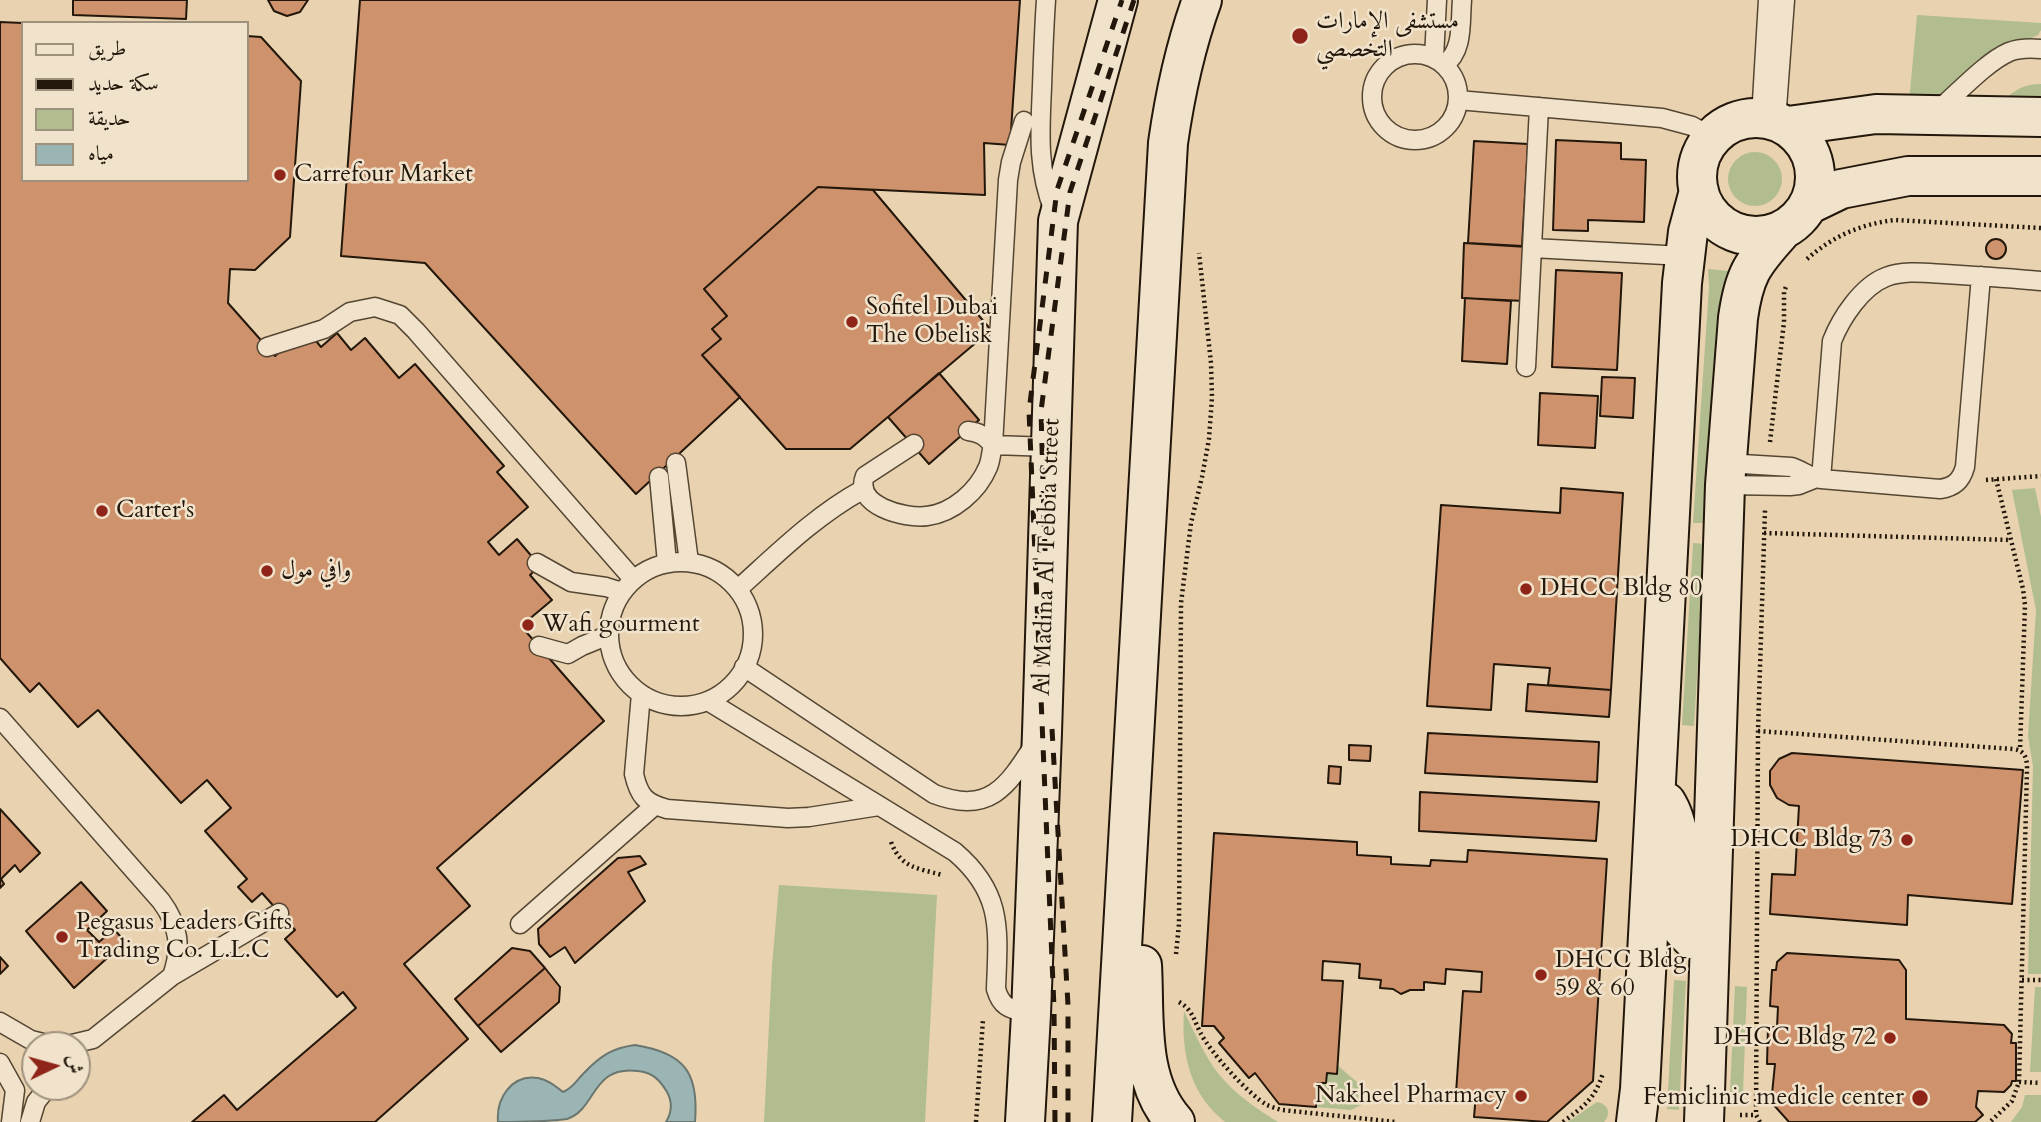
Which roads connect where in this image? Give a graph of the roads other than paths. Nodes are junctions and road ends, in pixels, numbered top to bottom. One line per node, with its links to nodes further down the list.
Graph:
1 (1046, 0): 20 (lane)
2 (1118, 0): 20 (street, Al Madina Al Tebbia Street)
3 (1202, 0): 52 (street)
4 (1437, 0): 9 (lane)
5 (1462, 0): 9 (lane)
6 (1768, 0): 15 (lane)
7 (1785, 0): 15 (lane)
8 (2041, 49): 12 (lane)
9 (1439, 61): 10 (lane); 10 (lane)
10 (1458, 100): 11 (lane)
11 (1539, 107): 16 (lane); 22 (lane)
12 (1935, 114): 13 (street); 15 (street)
13 (2041, 117)
14 (1024, 121): 30 (lane)
15 (1775, 122): 16 (street); 19 (street)
16 (1712, 138): 18 (street)
17 (2041, 176): 19 (street)
18 (1699, 191): 21 (street); 23 (street)
19 (1810, 204): 21 (street)
20 (1058, 221): 31 (street, Al Madina Al Tebbia Street)
21 (1780, 233): 33 (street)
22 (1532, 248): 23 (lane); 27 (lane)
23 (1684, 256): 49 (street)
24 (1980, 276): 25 (lane); 35 (lane); 35 (lane)
25 (2041, 281)
26 (267, 346): 40 (lane)
27 (1527, 367)
28 (968, 431): 30 (lane)
29 (914, 444): 36 (lane)
30 (993, 445): 31 (lane); 36 (lane)
31 (1051, 447): 48 (street, Al Madina Al Tebbia Street)
32 (676, 463): 37 (lane)
33 (1726, 474): 35 (lane); 55 (street)
34 (659, 477): 39 (lane)
35 (1817, 479)
36 (862, 489): 41 (lane)
37 (689, 562): 39 (lane); 41 (lane)
38 (537, 563): 40 (lane)
39 (667, 563): 40 (lane)
40 (628, 586): 42 (lane)
41 (738, 589): 44 (lane)
42 (609, 635): 43 (lane); 45 (lane)
43 (539, 646)
44 (744, 667): 46 (lane); 48 (lane)
45 (641, 694): 46 (lane); 50 (lane)
46 (708, 701): 51 (lane)
47 (0, 718): 56 (lane)
48 (1042, 733): 57 (street, Al Madina Al Tebbia Street)
49 (1655, 790): 55 (street); 67 (street)
50 (654, 806): 51 (lane); 54 (lane)
51 (886, 810): 57 (lane)
52 (1126, 864): 65 (street); 66 (street)
53 (279, 913): 56 (lane)
54 (520, 924)
55 (1710, 932): 68 (street)
56 (172, 976): 59 (lane)
57 (1031, 1014): 64 (street, Al Madina Al Tebbia Street)
58 (0, 1023): 59 (lane)
59 (93, 1039)
60 (0, 1063): 62 (lane)
61 (37, 1101): 63 (lane)
62 (11, 1122)
63 (30, 1122)
64 (1025, 1122)
65 (1112, 1122)
66 (1175, 1122)
67 (1636, 1122)
68 (1704, 1122)

